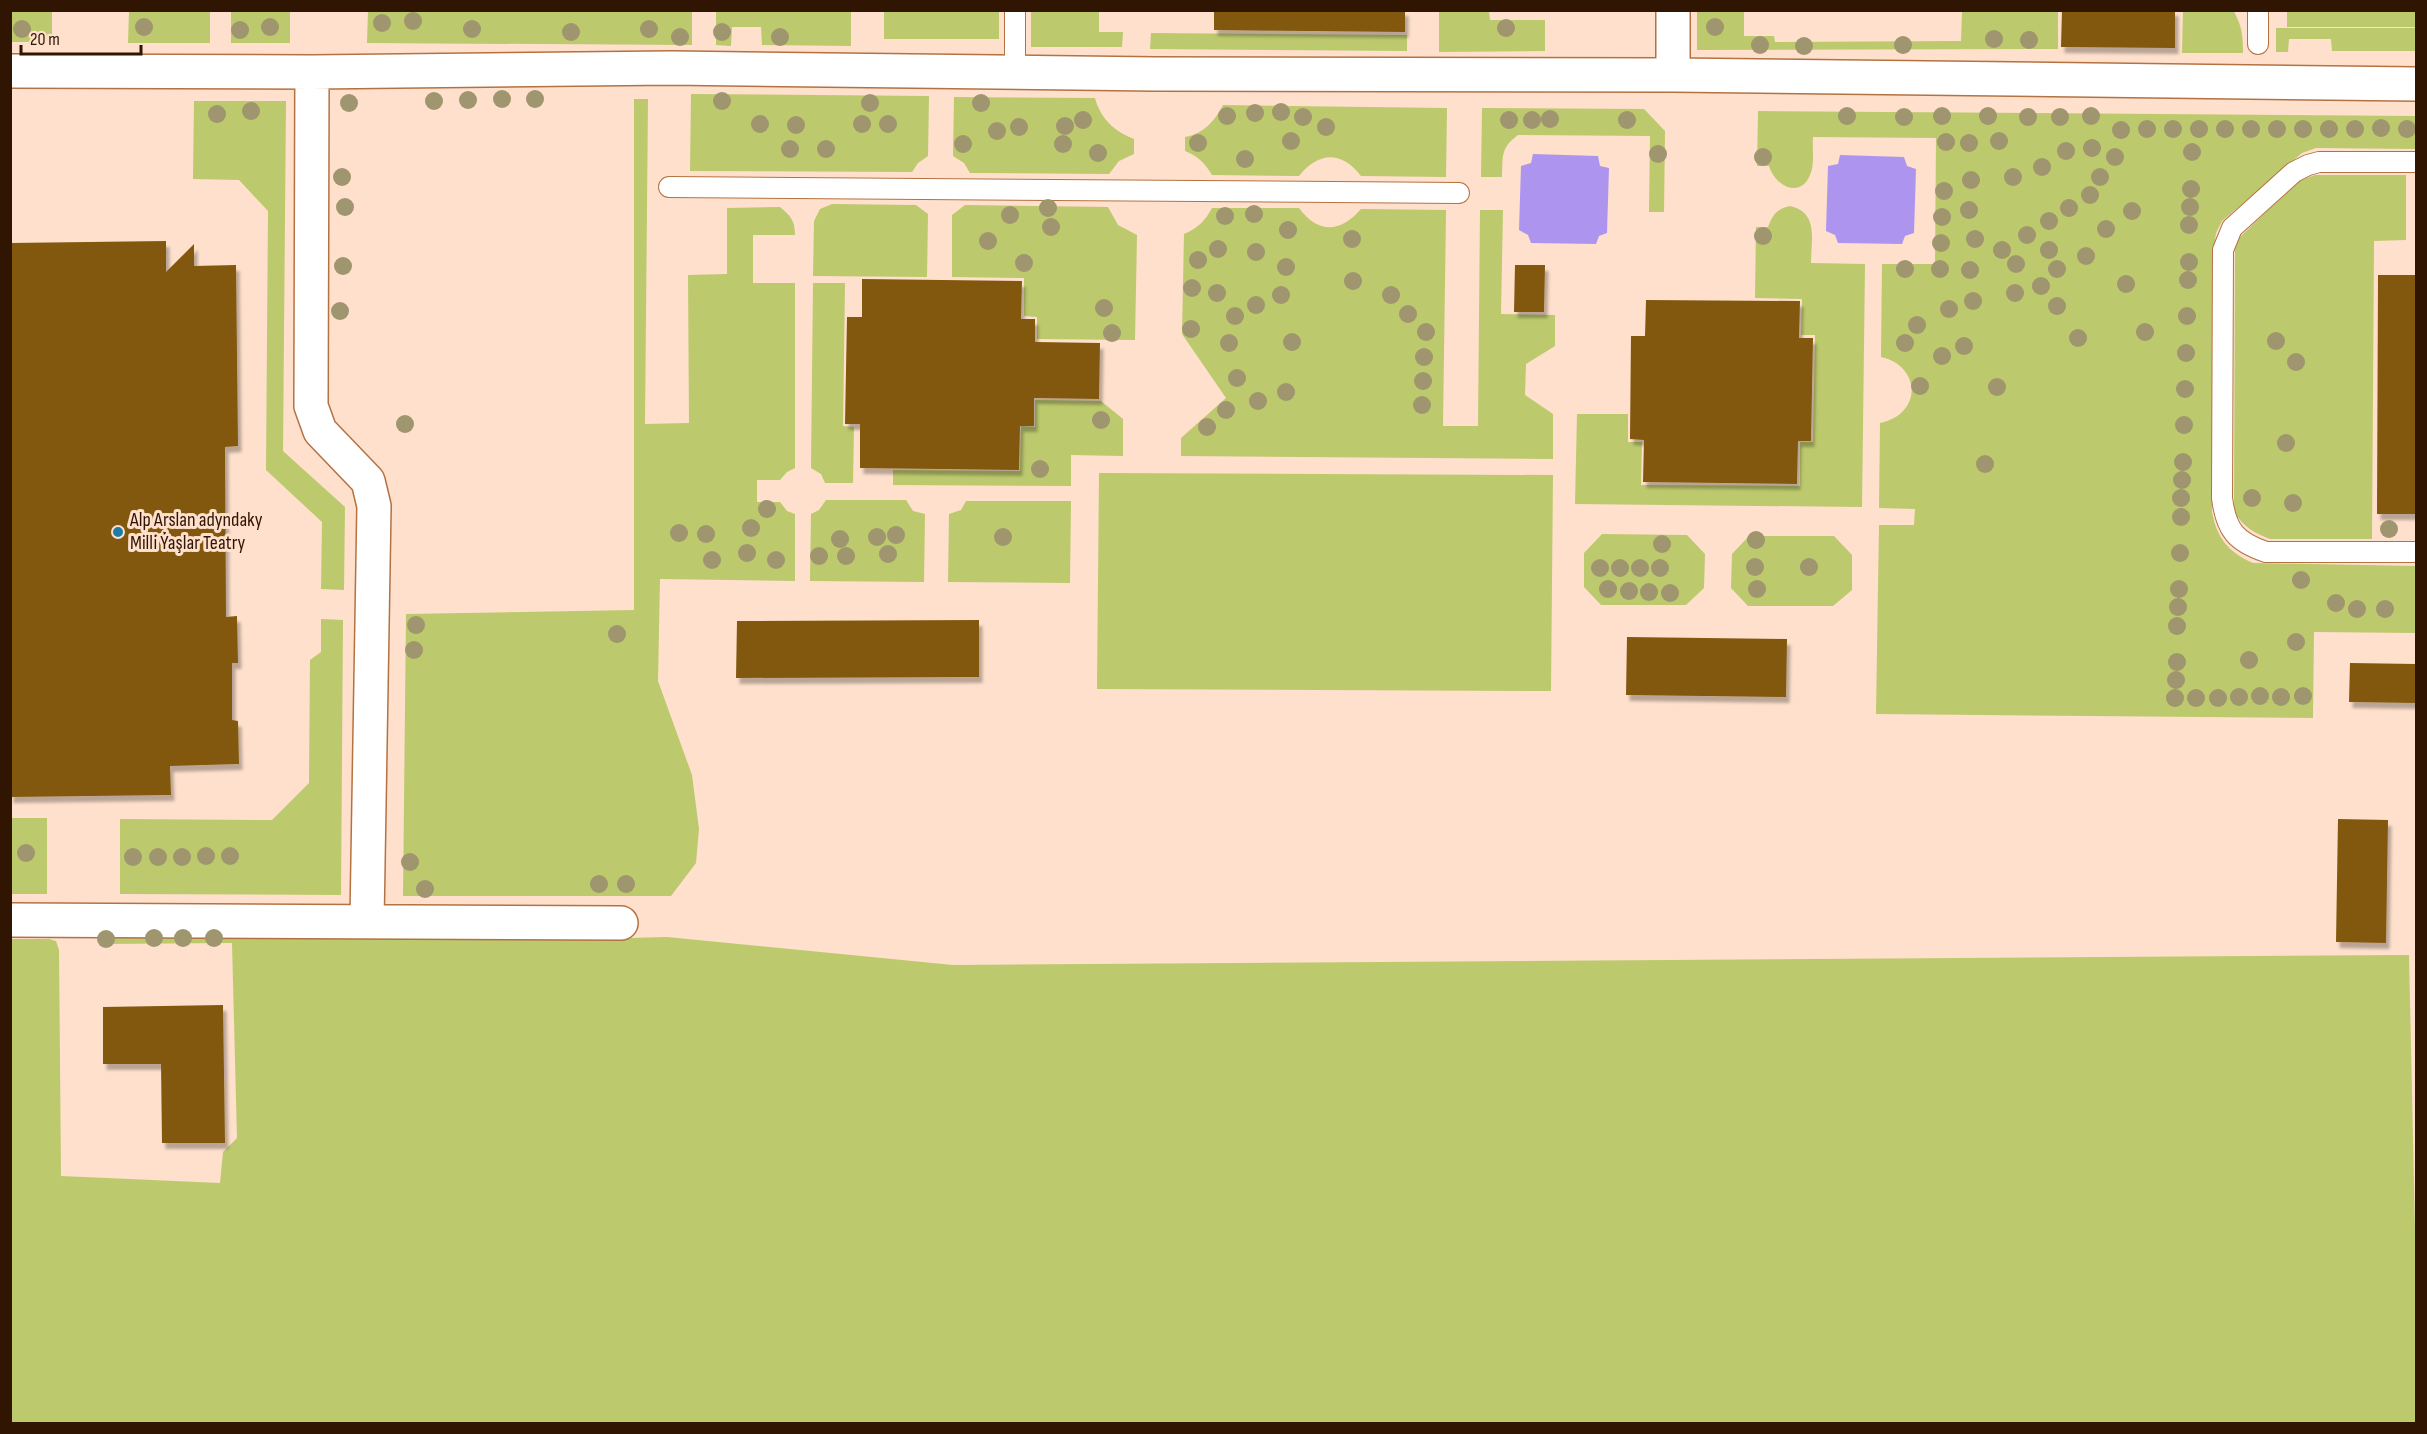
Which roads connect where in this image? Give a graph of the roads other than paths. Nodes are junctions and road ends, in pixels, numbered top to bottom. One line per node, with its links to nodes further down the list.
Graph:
1 (1016, 10): 6 (lane)
2 (1673, 10): 8 (street)
3 (2258, 10): 4 (lane)
4 (2258, 44)
5 (10, 71): 7 (street)
6 (1015, 71): 7 (street); 8 (street)
7 (312, 72): 15 (street)
8 (1673, 75): 9 (street)
9 (2416, 84)
10 (2416, 162): 13 (lane)
11 (669, 187): 12 (lane)
12 (1459, 193)
13 (2416, 552)
14 (10, 920): 15 (street)
15 (367, 921): 16 (street)
16 (621, 923)

